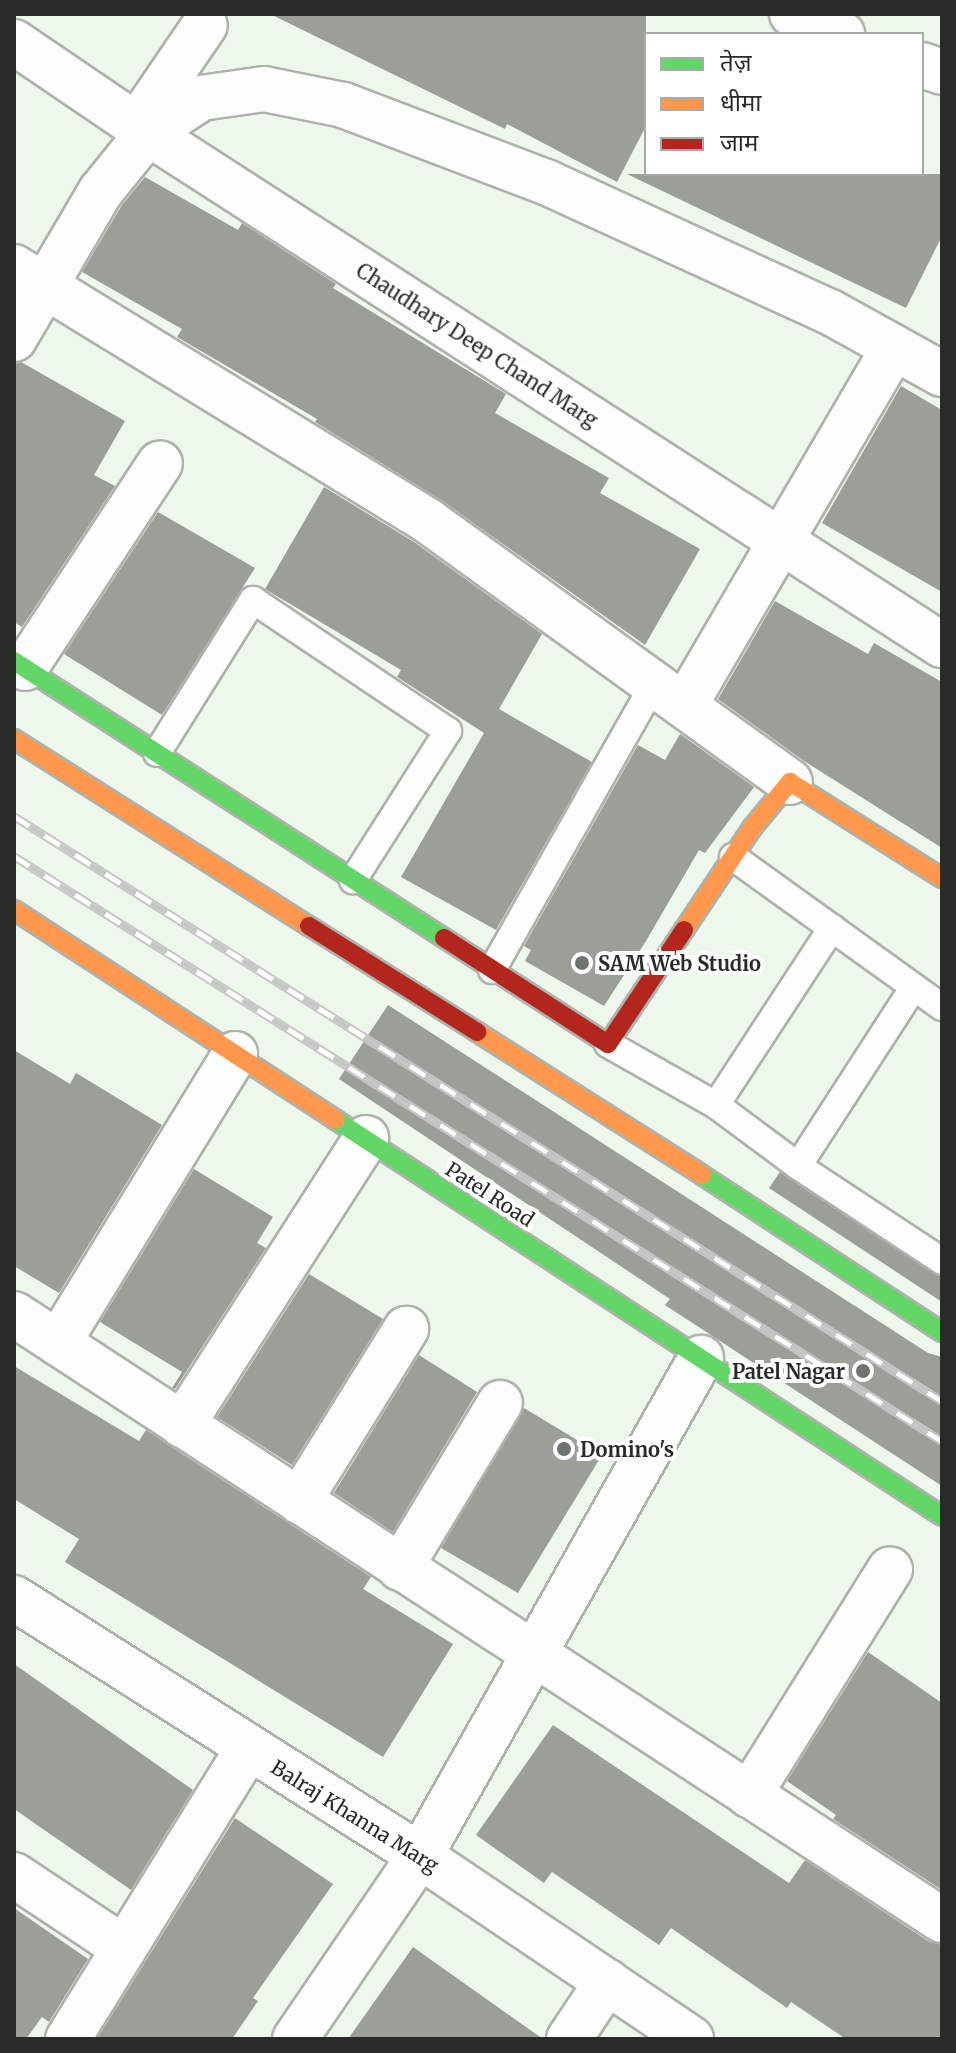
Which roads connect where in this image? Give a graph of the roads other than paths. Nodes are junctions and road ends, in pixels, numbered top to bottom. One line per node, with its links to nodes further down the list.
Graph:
1 (792, 14): 3 (street)
2 (205, 25): 5 (street)
3 (837, 32)
4 (14, 42): 5 (street, Chaudhary Deep Chand Marg)
5 (142, 130): 6 (street); 8 (street); 11 (street, Chaudhary Deep Chand Marg)
6 (29, 277): 7 (street); 14 (street)
7 (14, 339)
8 (894, 348): 9 (street); 11 (street)
9 (942, 374)
10 (160, 463): 13 (street)
11 (781, 541): 12 (street, Chaudhary Deep Chand Marg); 14 (street)
12 (942, 645)
13 (20, 665): 16 (main road)
14 (670, 694): 17 (street); 23 (lane)
15 (14, 739): 34 (main road)
16 (157, 753): 20 (main road); 20 (lane)
17 (790, 782): 18 (main road); 19 (main road)
18 (733, 857): 22 (lane); 26 (main road)
19 (942, 878)
20 (353, 880): 23 (main road)
21 (14, 910): 27 (main road, Patel Road)
22 (832, 928): 24 (lane); 28 (lane)
23 (492, 970): 26 (main road)
24 (914, 987): 25 (lane); 30 (lane)
25 (942, 1007)
26 (608, 1044): 28 (lane)
27 (235, 1054): 29 (main road, Patel Road); 35 (street)
28 (716, 1105): 30 (lane)
29 (366, 1138): 36 (main road, Patel Road); 38 (street)
30 (798, 1166): 31 (lane)
31 (942, 1261)
32 (14, 1314): 35 (street)
33 (406, 1329): 39 (street)
34 (942, 1332)
35 (58, 1343): 38 (street)
36 (701, 1358): 40 (main road, Patel Road); 44 (street)
37 (500, 1403): 41 (street)
38 (182, 1425): 39 (street)
39 (299, 1501): 41 (street)
40 (942, 1516)
41 (400, 1568): 44 (street)
42 (890, 1569): 46 (street)
43 (14, 1598): 45 (street, Balraj Khanna Marg)
44 (534, 1654): 46 (street); 47 (street)
45 (248, 1749): 47 (street, Balraj Khanna Marg); 50 (street)
46 (749, 1795): 49 (street)
47 (420, 1856): 51 (street, Balraj Khanna Marg); 53 (street)
48 (14, 1875): 50 (street)
49 (942, 1920)
50 (124, 1948): 52 (street)
51 (607, 1982): 54 (street); 55 (street, Balraj Khanna Marg)
52 (68, 2039)
53 (295, 2039)
54 (569, 2039)
55 (691, 2039)

